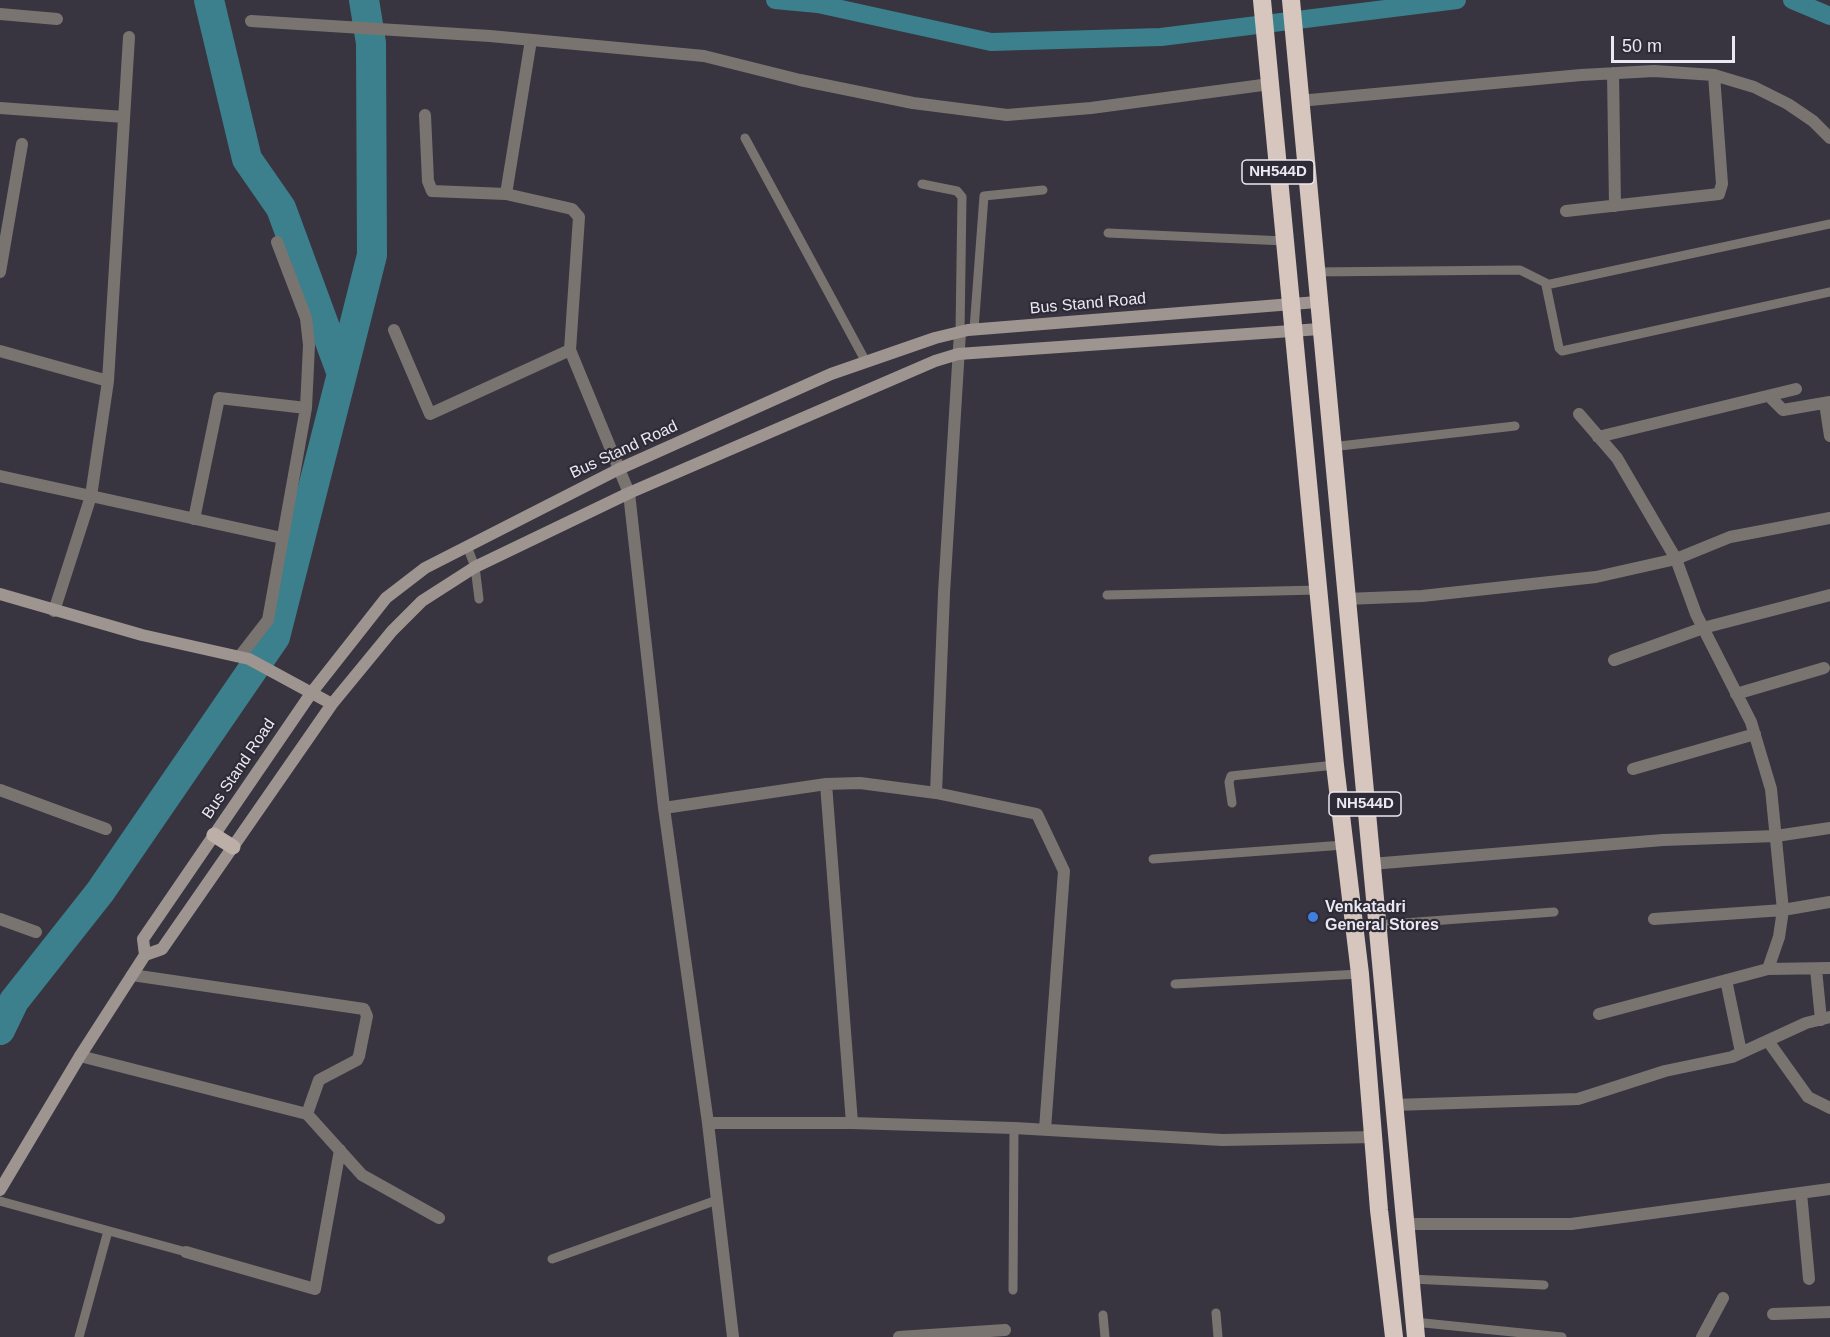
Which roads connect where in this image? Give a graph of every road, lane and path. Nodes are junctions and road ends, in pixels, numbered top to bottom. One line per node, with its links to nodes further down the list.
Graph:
1 (1262, 0): 10 (highway, NH544D)
2 (1291, 0): 11 (highway, NH544D)
3 (0, 14): 4 (street)
4 (57, 19)
5 (251, 21): 7 (street)
6 (129, 37): 14 (street)
7 (531, 40): 10 (street); 20 (street)
8 (1613, 73): 9 (street); 11 (street); 21 (street)
9 (1714, 75): 16 (street); 21 (street)
10 (1270, 84): 25 (highway, NH544D)
11 (1299, 101): 28 (highway, NH544D)
12 (0, 108): 14 (street)
13 (425, 115): 20 (street)
14 (124, 117): 42 (street)
15 (745, 138): 41 (lane)
16 (1830, 138)
17 (22, 144): 27 (street)
18 (922, 184): 37 (lane)
19 (1043, 190): 33 (lane)
20 (506, 194): 38 (street)
21 (1616, 206): 22 (street)
22 (1566, 211)
23 (1830, 224): 29 (lane)
24 (1108, 233): 25 (lane)
25 (1285, 241): 32 (highway, NH544D)
26 (277, 242): 46 (street)
27 (0, 272)
28 (1314, 272): 29 (lane); 31 (highway, NH544D)
29 (1546, 283): 30 (lane)
30 (1830, 292)
31 (1317, 302): 32 (street, Bus Stand Road); 34 (highway, NH544D)
32 (1291, 304): 33 (street, Bus Stand Road); 36 (highway, NH544D)
33 (974, 329): 37 (street, Bus Stand Road)
34 (1320, 329): 36 (street, Bus Stand Road); 51 (highway, NH544D)
35 (394, 330): 38 (street)
36 (1294, 331): 40 (street, Bus Stand Road); 62 (highway, NH544D)
37 (960, 332): 40 (street); 41 (street, Bus Stand Road)
38 (570, 350): 52 (street)
39 (0, 351): 42 (street)
40 (958, 354): 54 (street, Bus Stand Road); 81 (street)
41 (866, 362): 52 (street, Bus Stand Road)
42 (108, 381): 55 (street)
43 (1796, 389): 44 (street)
44 (1769, 396): 45 (street); 50 (street)
45 (1828, 402): 49 (street)
46 (306, 408): 57 (street); 58 (street)
47 (1579, 414): 50 (street)
48 (1515, 426): 51 (lane)
49 (1830, 436)
50 (1598, 437): 60 (street)
51 (1331, 447): 67 (highway, NH544D)
52 (619, 469): 54 (street); 59 (street, Bus Stand Road)
53 (0, 476): 55 (street)
54 (629, 493): 61 (street, Bus Stand Road); 83 (street)
55 (91, 495): 57 (street); 68 (street)
56 (1830, 518): 60 (street)
57 (194, 519): 58 (street)
58 (282, 538): 70 (street)
59 (467, 546): 61 (lane); 73 (street, Bus Stand Road)
60 (1676, 559): 67 (street); 69 (street)
61 (475, 567): 66 (lane); 75 (street, Bus Stand Road)
62 (1318, 590): 64 (lane); 77 (highway, NH544D)
63 (0, 594): 68 (street)
64 (1107, 595)
65 (1830, 595): 69 (street)
66 (479, 599)
67 (1345, 599): 91 (highway, NH544D)
68 (54, 611): 70 (street)
69 (1703, 628): 71 (street); 74 (street)
70 (245, 658): 73 (street)
71 (1614, 660)
72 (1824, 668): 74 (street)
73 (312, 692): 75 (street); 86 (street, Bus Stand Road)
74 (1736, 694): 76 (street)
75 (332, 704): 89 (street, Bus Stand Road)
76 (1755, 734): 78 (street); 87 (street)
77 (1335, 765): 82 (lane); 88 (highway, NH544D)
78 (1634, 769)
79 (826, 784): 81 (street); 83 (street); 116 (street)
80 (0, 790): 85 (street)
81 (936, 793): 118 (street)
82 (1232, 803)
83 (663, 808): 115 (street)
84 (1830, 828): 87 (street)
85 (106, 829)
86 (214, 835): 89 (main road); 99 (street, Bus Stand Road)
87 (1776, 836): 91 (street); 93 (street)
88 (1344, 845): 90 (lane); 103 (highway, NH544D)
89 (233, 847): 99 (street, Bus Stand Road)
90 (1153, 859)
91 (1371, 864): 97 (highway, NH544D)
92 (1830, 902): 93 (street)
93 (1783, 910): 96 (street); 101 (street)
94 (1554, 912): 97 (lane)
95 (0, 919): 98 (street)
96 (1653, 919)
97 (1376, 925): 112 (highway, NH544D)
98 (36, 932)
99 (145, 955): 104 (street, Bus Stand Road)
100 (1830, 968): 102 (street)
101 (1768, 969): 102 (street); 105 (street)
102 (1816, 969): 108 (street)
103 (1360, 974): 106 (lane); 119 (highway, NH544D)
104 (132, 975): 111 (street, Bus Stand Road); 114 (street)
105 (1726, 980): 107 (street); 110 (street)
106 (1175, 984)
107 (1599, 1014)
108 (1826, 1018): 109 (street)
109 (1768, 1041): 110 (street); 113 (street)
110 (1742, 1052): 112 (street)
111 (80, 1056): 114 (street); 122 (street, Bus Stand Road)
112 (1394, 1106): 127 (highway, NH544D)
113 (1830, 1108)
114 (307, 1114): 120 (street)
115 (708, 1123): 116 (street); 124 (street)
116 (852, 1123): 117 (street)
117 (1014, 1128): 118 (street); 134 (lane)
118 (1045, 1129): 119 (street)
119 (1375, 1137): 147 (highway, NH544D)
120 (340, 1150): 126 (street); 129 (street)
121 (1830, 1189): 123 (street)
122 (0, 1190)
123 (1802, 1193): 127 (street); 131 (street)
124 (717, 1200): 130 (lane); 143 (street)
125 (0, 1201): 128 (lane)
126 (439, 1218)
127 (1405, 1224): 132 (highway, NH544D)
128 (108, 1231): 129 (lane); 142 (lane)
129 (186, 1252)
130 (552, 1259)
131 (1809, 1278)
132 (1410, 1279): 133 (lane); 140 (highway, NH544D)
133 (1544, 1285)
134 (1013, 1290)
135 (1723, 1298): 149 (street)
136 (1830, 1312): 138 (street)
137 (1216, 1313): 146 (lane)
138 (1773, 1314)
139 (1103, 1315): 145 (lane)
140 (1415, 1329): 148 (lane)
141 (1005, 1330): 144 (street)
142 (79, 1337)
143 (733, 1337)
144 (899, 1337)
145 (1105, 1337)
146 (1218, 1337)
147 (1394, 1337)
148 (1563, 1337)
149 (1702, 1337)

